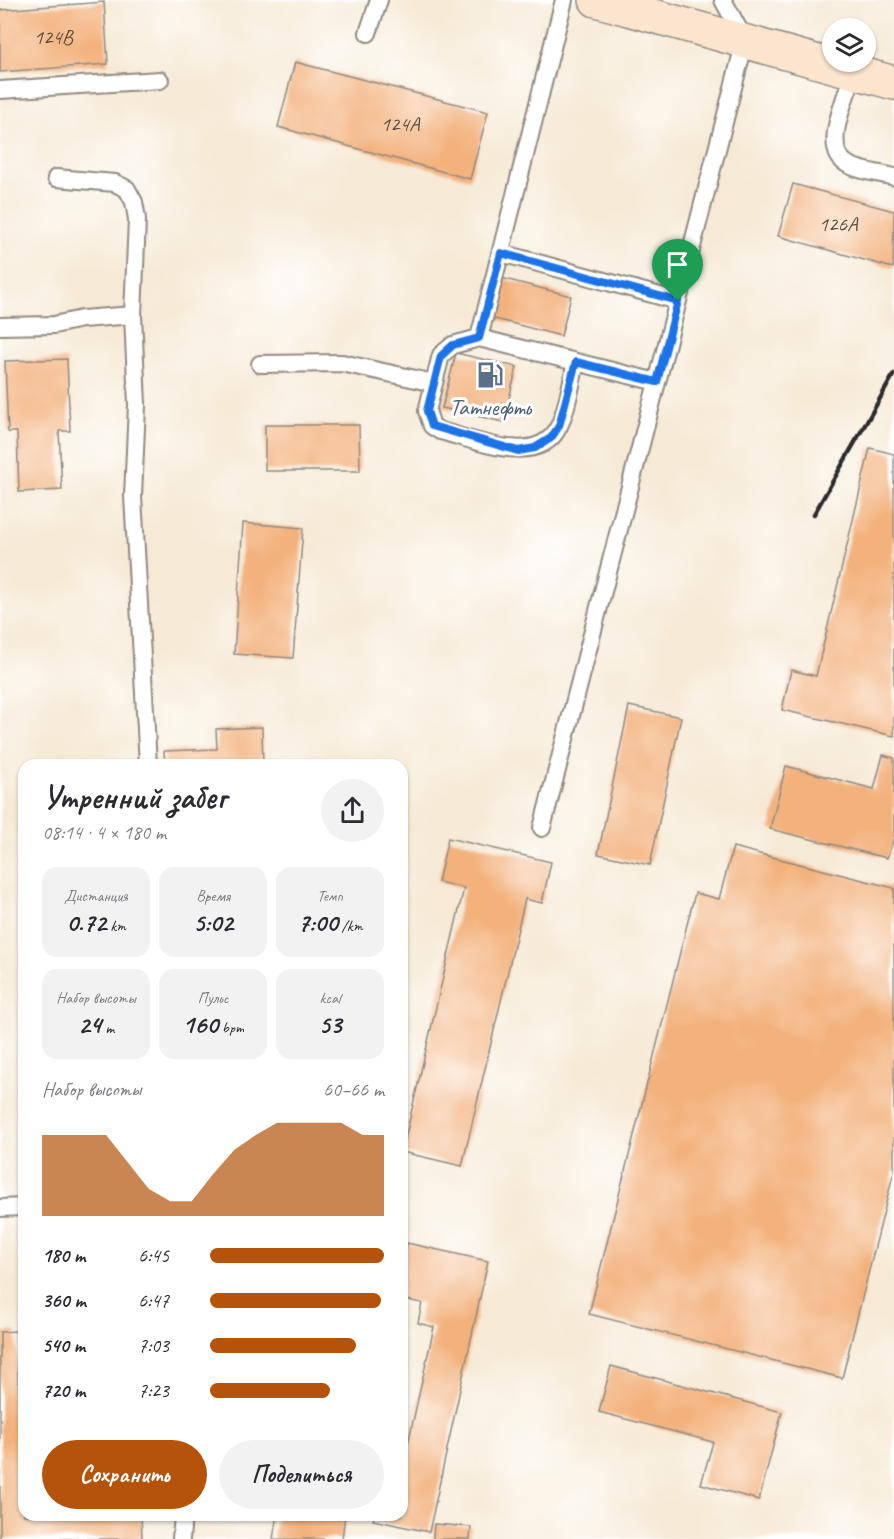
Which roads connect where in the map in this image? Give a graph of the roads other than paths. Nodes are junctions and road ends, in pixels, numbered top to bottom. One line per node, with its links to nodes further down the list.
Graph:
1 (380, 0): 5 (lane)
2 (564, 0): 14 (lane)
3 (596, 0): 6 (main road)
4 (723, 0): 6 (lane)
5 (368, 33)
6 (745, 41): 7 (main road); 15 (lane)
7 (822, 63)
8 (854, 72): 10 (main road); 12 (lane)
9 (160, 80): 11 (lane)
10 (894, 83)
11 (0, 90)
12 (894, 177)
13 (56, 178): 16 (lane)
14 (501, 253): 15 (lane); 18 (lane)
15 (678, 301): 21 (lane)
16 (133, 315): 17 (lane); 23 (lane)
17 (0, 326)
18 (479, 338): 19 (lane); 22 (lane)
19 (576, 362): 21 (lane); 22 (lane)
20 (260, 364): 22 (lane)
21 (657, 382): 24 (lane)
22 (434, 383)
23 (148, 759)
24 (542, 828)
25 (18, 1206): 26 (lane)
26 (0, 1208)
27 (182, 1521): 28 (lane)
28 (181, 1539)

